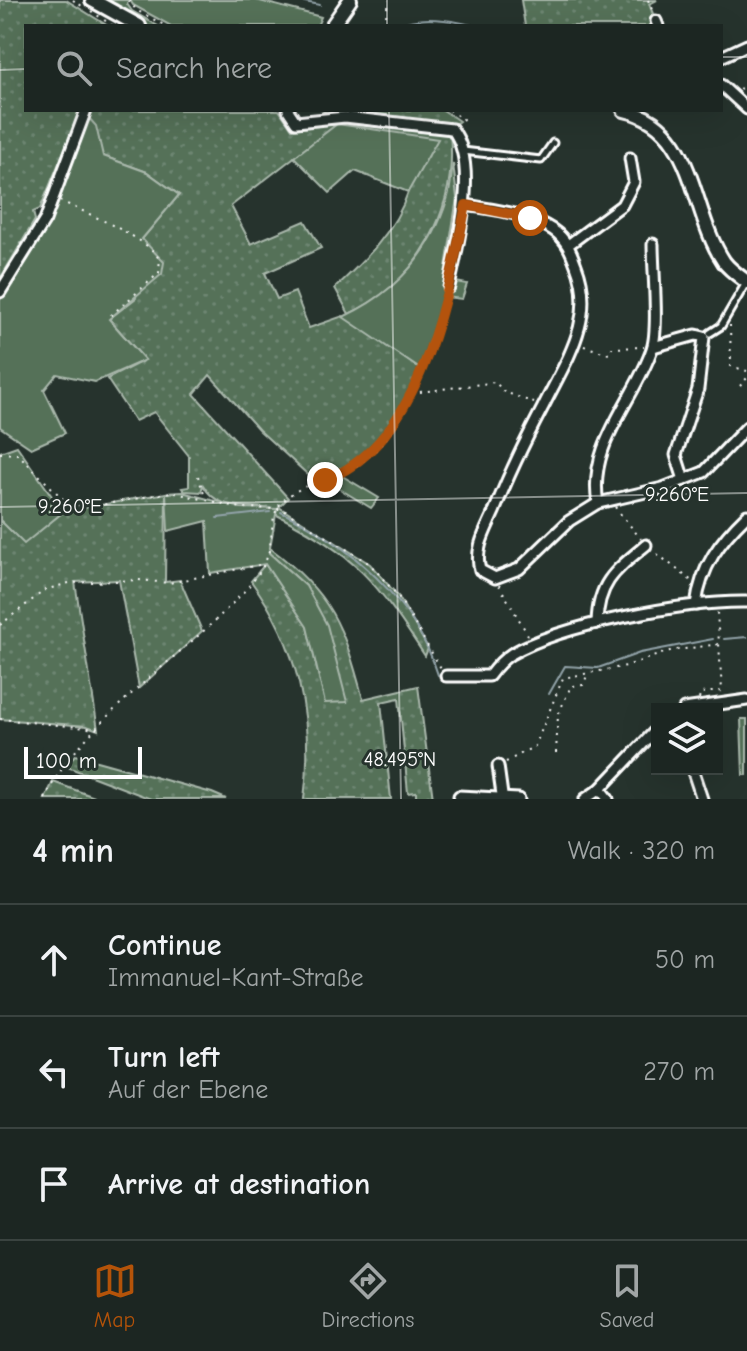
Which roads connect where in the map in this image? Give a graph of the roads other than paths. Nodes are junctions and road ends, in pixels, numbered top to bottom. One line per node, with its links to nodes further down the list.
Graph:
1 (92, 0): 3 (main road)
2 (350, 0): 4 (main road)
3 (135, 24)
4 (333, 24)
5 (747, 45): 6 (street)
6 (723, 56)
7 (723, 87): 8 (street)
8 (747, 109)
9 (85, 112): 21 (street)
10 (289, 112): 12 (street)
11 (629, 112): 19 (main road)
12 (316, 115): 14 (street)
13 (553, 143): 14 (lane)
14 (462, 151): 16 (street)
15 (630, 158): 18 (street)
16 (466, 205): 18 (street); 20 (street)
17 (653, 244): 23 (street)
18 (568, 245): 26 (street)
19 (747, 282): 22 (lane)
20 (449, 287)
21 (0, 292)
22 (710, 333)
23 (653, 347): 25 (street); 26 (street)
24 (747, 427): 25 (street)
25 (684, 480): 26 (street)
26 (604, 501)
27 (747, 515): 30 (street)
28 (646, 545): 31 (street)
29 (747, 602): 30 (street)
30 (696, 605): 31 (street)
31 (597, 623): 32 (street)
32 (446, 676)
33 (747, 700): 34 (street)
34 (718, 703)
35 (651, 736): 38 (street)
36 (501, 765): 39 (street)
37 (694, 775): 44 (street)
38 (600, 789): 42 (street); 43 (street)
39 (502, 795): 40 (street); 41 (street)
40 (459, 796)
41 (519, 799)
42 (585, 799)
43 (608, 799)
44 (702, 799)

